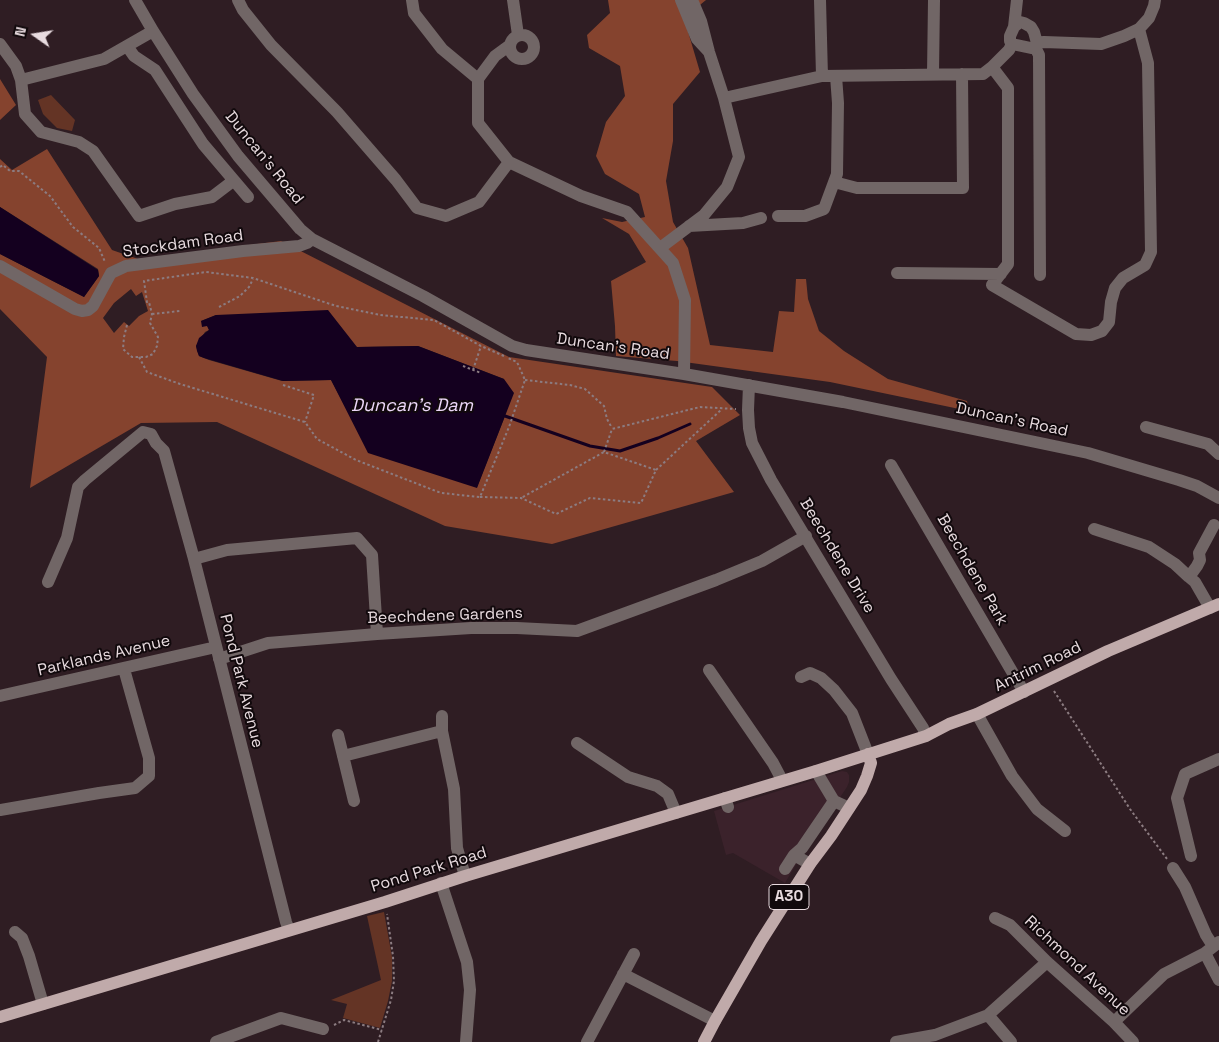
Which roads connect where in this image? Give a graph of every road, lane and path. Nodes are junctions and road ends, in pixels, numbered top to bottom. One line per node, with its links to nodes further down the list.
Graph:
1 (135, 0): 13 (street, Duncan's Road)
2 (238, 0): 27 (street)
3 (412, 0): 24 (street)
4 (513, 0): 24 (street)
5 (681, 0): 18 (street)
6 (692, 0): 18 (street)
7 (820, 0): 22 (street)
8 (934, 0): 20 (street)
9 (1018, 0): 11 (street)
10 (1155, 0): 12 (street)
11 (1014, 27): 15 (street); 16 (street)
12 (1140, 29): 16 (street); 40 (street)
13 (153, 31): 17 (street); 35 (street, Duncan's Road)
14 (0, 44): 25 (street)
15 (1012, 44): 16 (street); 19 (street)
16 (1036, 45): 41 (street)
17 (131, 51): 25 (street); 29 (street)
18 (709, 52): 26 (street)
19 (992, 67): 21 (street); 40 (street)
20 (933, 74): 21 (street); 23 (street)
21 (962, 74): 30 (street)
22 (822, 76): 23 (street); 26 (street)
23 (836, 76): 30 (street)
24 (478, 79): 27 (street)
25 (21, 80): 29 (street)
26 (724, 98): 34 (street)
27 (509, 162): 36 (street)
28 (0, 167): 38 (path)
29 (233, 181): 31 (street)
30 (834, 182): 32 (street)
31 (248, 197)
32 (778, 216)
33 (761, 218): 34 (street)
34 (689, 226): 36 (street)
35 (312, 240): 38 (street, Stockdam Road); 52 (street, Duncan's Road)
36 (660, 248): 52 (street)
37 (0, 266): 38 (street, Stockdam Road)
38 (111, 273)
39 (896, 273): 40 (street)
40 (1000, 274)
41 (1040, 275)
42 (253, 278): 43 (path); 45 (path); 47 (path)
43 (219, 307)
44 (180, 311): 45 (path)
45 (152, 314): 48 (path)
46 (127, 325): 48 (path)
47 (481, 346): 50 (path); 53 (path)
48 (139, 357): 58 (path)
49 (462, 366): 50 (path)
50 (473, 370): 51 (path)
51 (481, 373)
52 (684, 374): 55 (street, Duncan's Road)
53 (525, 380): 60 (path); 65 (path)
54 (283, 384): 58 (path)
55 (749, 385): 57 (street, Beechdene Drive); 67 (street, Duncan's Road)
56 (722, 409): 57 (path); 60 (path); 64 (path)
57 (748, 410): 70 (street, Beechdene Drive)
58 (305, 422): 65 (path)
59 (1146, 427): 62 (street)
60 (612, 429): 61 (path)
61 (604, 452): 64 (path); 66 (path)
62 (1219, 454)
63 (892, 465): 81 (street, Beechdene Park)
64 (656, 470): 66 (path)
65 (480, 497): 66 (path)
66 (521, 498)
67 (1219, 498)
68 (1214, 525): 72 (street)
69 (1094, 529): 72 (street)
70 (806, 536): 75 (street, Beechdene Gardens); 87 (street, Beechdene Drive)
71 (194, 559): 73 (street, Pond Park Avenue); 75 (street); 76 (street, Pond Park Avenue)
72 (1189, 577): 74 (street)
73 (48, 582)
74 (1214, 606): 80 (main road, Antrim Road)
75 (377, 634): 76 (street, Beechdene Gardens)
76 (217, 653): 77 (street, Parklands Avenue); 109 (street, Pond Park Avenue)
77 (124, 669): 82 (street, Parklands Avenue); 97 (street)
78 (710, 670): 93 (street)
79 (800, 677): 89 (street)
80 (1048, 680): 81 (main road, Antrim Road); 103 (path)
81 (1024, 692): 83 (main road, Antrim Road)
82 (0, 696)
83 (977, 714): 87 (main road, Antrim Road); 99 (street)
84 (442, 716): 85 (street)
85 (442, 731): 90 (street); 105 (street)
86 (338, 735): 90 (street)
87 (926, 736): 89 (main road, Antrim Road)
88 (577, 743): 98 (street)
89 (868, 754): 92 (main road, Pond Park Road); 96 (main road, A30)
90 (343, 756): 94 (street)
91 (1219, 759): 101 (street)
92 (816, 771): 93 (main road, Pond Park Road); 95 (street)
93 (782, 780): 98 (main road, Pond Park Road)
94 (354, 801)
95 (834, 801): 96 (street); 100 (street)
96 (848, 808): 102 (main road, A30)
97 (0, 810)
98 (676, 813): 105 (main road, Pond Park Road)
99 (1065, 830)
100 (794, 855): 102 (street); 104 (street)
101 (1191, 856)
102 (810, 864): 119 (main road, A30)
103 (1173, 868): 111 (street)
104 (785, 869)
105 (465, 876): 106 (main road, Pond Park Road)
106 (441, 883): 107 (main road, Pond Park Road); 125 (street)
107 (385, 902): 109 (main road, Pond Park Road); 122 (path)
108 (995, 918): 113 (street, Richmond Avenue)
109 (289, 930): 116 (main road, Pond Park Road)
110 (15, 932): 116 (street)
111 (1212, 947): 115 (street); 120 (street)
112 (634, 954): 114 (street)
113 (1047, 962): 117 (street); 120 (street, Richmond Avenue)
114 (623, 974): 119 (street); 126 (street)
115 (1219, 980)
116 (43, 1004): 118 (main road, Pond Park Road)
117 (988, 1015): 128 (street); 129 (street)
118 (0, 1017)
119 (715, 1021): 127 (main road, A30)
120 (1114, 1022): 130 (street, Richmond Avenue)
121 (323, 1029): 122 (path); 123 (street)
122 (382, 1030): 124 (path)
123 (221, 1041)
124 (378, 1042)
125 (466, 1042)
126 (587, 1042)
127 (704, 1042)
128 (896, 1042)
129 (1011, 1042)
130 (1133, 1042)

